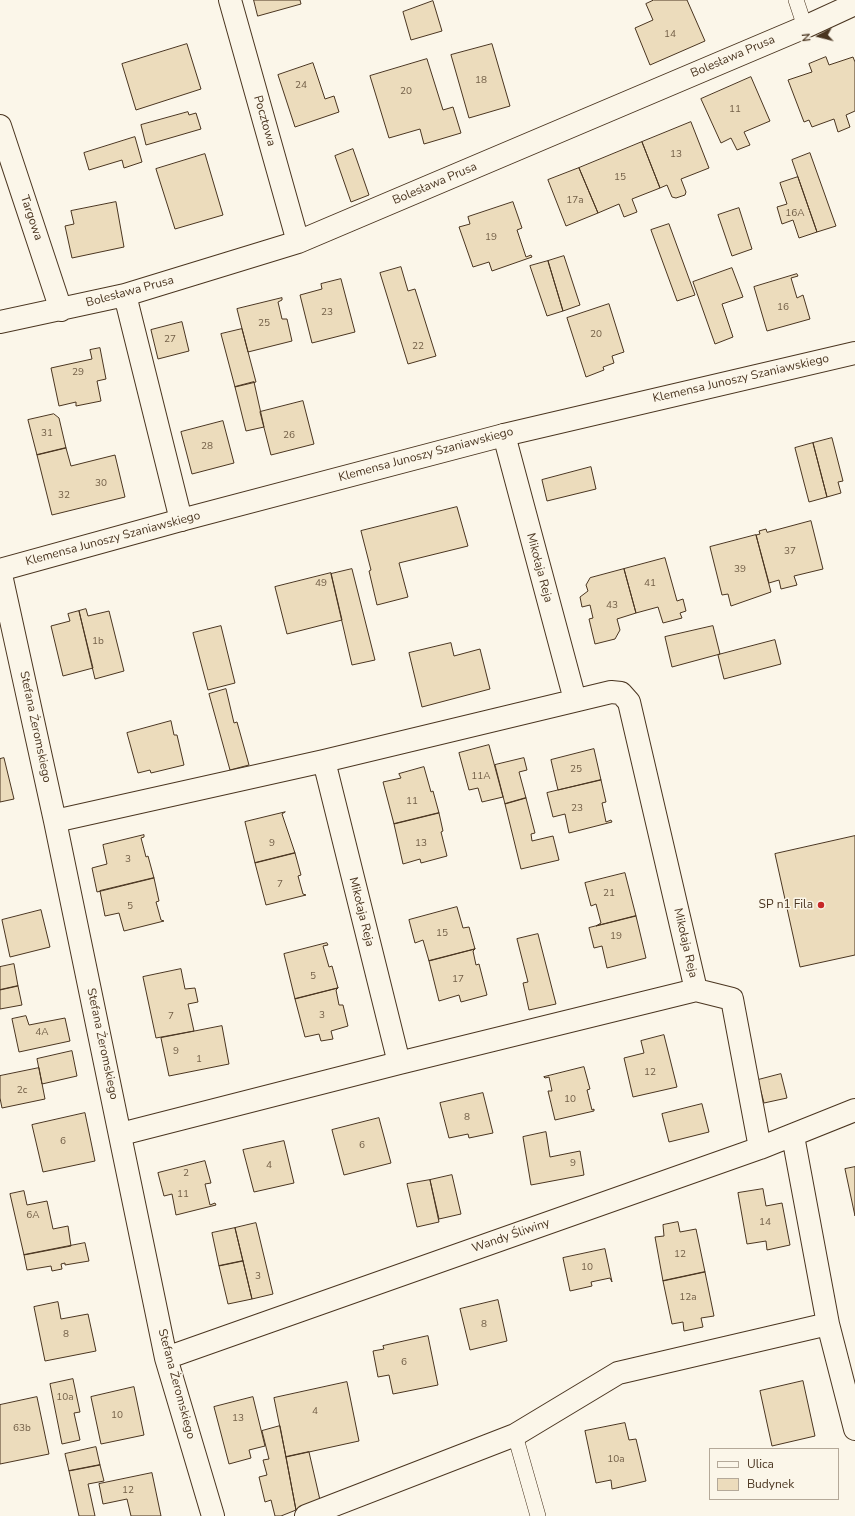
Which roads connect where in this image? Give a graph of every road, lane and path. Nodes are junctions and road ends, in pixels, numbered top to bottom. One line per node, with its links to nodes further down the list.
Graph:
1 (230, 0): 6 (street, Pocztowa)
2 (796, 0): 4 (lane)
3 (855, 4): 4 (street, Bolesława Prusa)
4 (805, 27): 6 (street, Bolesława Prusa)
5 (0, 126): 8 (street, Targowa)
6 (298, 242): 7 (street, Bolesława Prusa)
7 (125, 295): 8 (street, Bolesława Prusa); 12 (street)
8 (62, 310): 9 (street, Bolesława Prusa)
9 (0, 322)
10 (855, 353): 11 (street, Klemensa Junoszy Szaniawskiego)
11 (504, 435): 12 (street, Klemensa Junoszy Szaniawskiego); 14 (street, Mikołaja Reja)
12 (181, 520): 13 (street, Klemensa Junoszy Szaniawskiego)
13 (0, 570): 16 (street, Stefana Żeromskiego)
14 (575, 700): 15 (street, Mikołaja Reja); 17 (street, Mikołaja Reja)
15 (324, 761): 16 (street, Mikołaja Reja); 18 (street, Mikołaja Reja)
16 (55, 821): 20 (street, Stefana Żeromskiego)
17 (696, 990): 18 (street, Mikołaja Reja); 22 (street)
18 (399, 1063): 20 (street, Mikołaja Reja)
19 (855, 1110): 21 (street, Wandy Śliwiny)
20 (121, 1134): 24 (street, Stefana Żeromskiego)
21 (793, 1136): 22 (street, Wandy Śliwiny); 23 (street)
22 (760, 1148): 24 (street, Wandy Śliwiny)
23 (828, 1324): 25 (street); 26 (street)
24 (166, 1358): 27 (street, Stefana Żeromskiego)
25 (855, 1429)
26 (515, 1435): 28 (street); 29 (lane)
27 (213, 1516)
28 (306, 1516)
29 (538, 1516)

